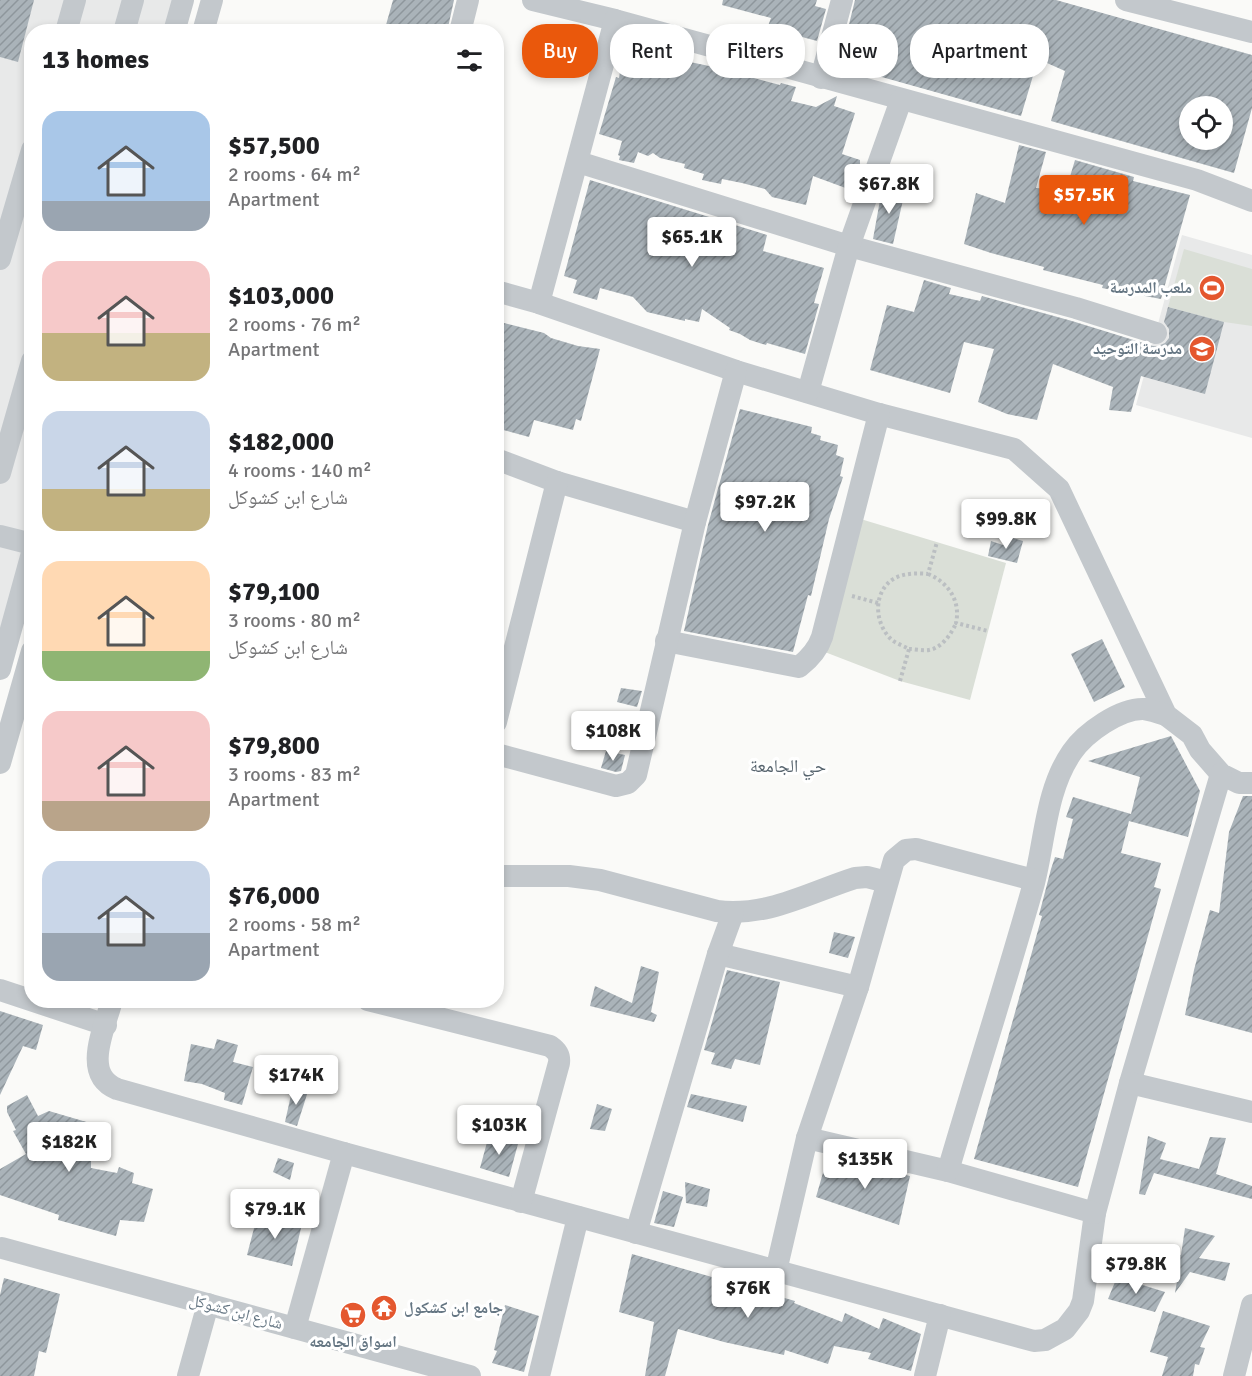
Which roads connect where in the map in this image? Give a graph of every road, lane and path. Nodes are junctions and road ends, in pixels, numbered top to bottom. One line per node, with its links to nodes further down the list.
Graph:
1 (75, 0): 11 (street)
2 (133, 0): 12 (street)
3 (183, 0): 13 (street)
4 (212, 0): 14 (street)
5 (468, 0): 15 (street)
6 (533, 0): 10 (street)
7 (842, 0): 16 (street)
8 (1126, 0): 9 (street)
9 (1150, 3): 17 (street)
10 (615, 20): 18 (street); 21 (street)
11 (68, 24)
12 (126, 24)
13 (176, 24)
14 (206, 24)
15 (462, 24)
16 (836, 24)
17 (1252, 32)
18 (817, 77)
19 (821, 78): 20 (street)
20 (901, 100): 23 (street); 24 (street)
21 (578, 162): 24 (street); 27 (street)
22 (24, 177): 25 (street)
23 (1252, 199)
24 (849, 246): 28 (street); 31 (street)
25 (0, 259)
26 (504, 293): 27 (street)
27 (538, 303): 29 (street)
28 (1156, 333)
29 (736, 371): 31 (street); 36 (street)
30 (24, 389): 34 (street)
31 (808, 392): 32 (street)
32 (879, 414): 42 (street); 52 (street)
33 (504, 462): 35 (street)
34 (0, 473)
35 (557, 482): 36 (street); 51 (street)
36 (695, 522): 46 (street)
37 (0, 536): 38 (street)
38 (24, 542)
39 (937, 542): 40 (path)
40 (928, 574): 43 (path); 44 (path)
41 (24, 582): 48 (street)
42 (834, 591): 43 (path); 46 (street)
43 (878, 603): 47 (path)
44 (956, 623): 45 (path); 47 (path)
45 (988, 632)
46 (666, 641): 53 (street)
47 (909, 649): 50 (path)
48 (0, 669)
49 (24, 679): 54 (street)
50 (900, 681)
51 (504, 691)
52 (1166, 715): 55 (street); 58 (street)
53 (504, 756)
54 (0, 763)
55 (1221, 774): 56 (street); 70 (street)
56 (1252, 783)
57 (504, 876): 60 (street)
58 (1034, 880): 59 (street); 74 (street)
59 (887, 882): 60 (street); 62 (street)
60 (733, 913): 61 (street)
61 (718, 954): 62 (street); 78 (street)
62 (858, 987): 72 (street)
63 (0, 990): 64 (street)
64 (24, 998)
65 (55, 1008): 69 (street)
66 (110, 1008): 69 (street)
67 (428, 1008): 68 (street)
68 (443, 1010): 75 (street)
69 (106, 1025): 73 (street)
70 (1130, 1083): 71 (street); 76 (street)
71 (1252, 1112)
72 (807, 1138): 74 (street); 80 (street)
73 (344, 1153): 75 (street); 84 (street)
74 (948, 1171): 76 (street)
75 (521, 1202): 77 (street)
76 (1095, 1213): 83 (street)
77 (578, 1217): 78 (street); 88 (street)
78 (636, 1233): 80 (street)
79 (1, 1247): 81 (street, شارع ابن كشوكل)
80 (776, 1271): 83 (street)
81 (208, 1304): 84 (street, شارع ابن كشوكل); 86 (street)
82 (1252, 1305): 90 (street)
83 (940, 1316): 89 (street)
84 (295, 1328): 85 (street, شارع ابن كشوكل)
85 (406, 1368): 87 (street, شارع ابن كشوكل)
86 (188, 1376)
87 (470, 1376)
88 (539, 1376)
89 (925, 1376)
90 (1234, 1376)

